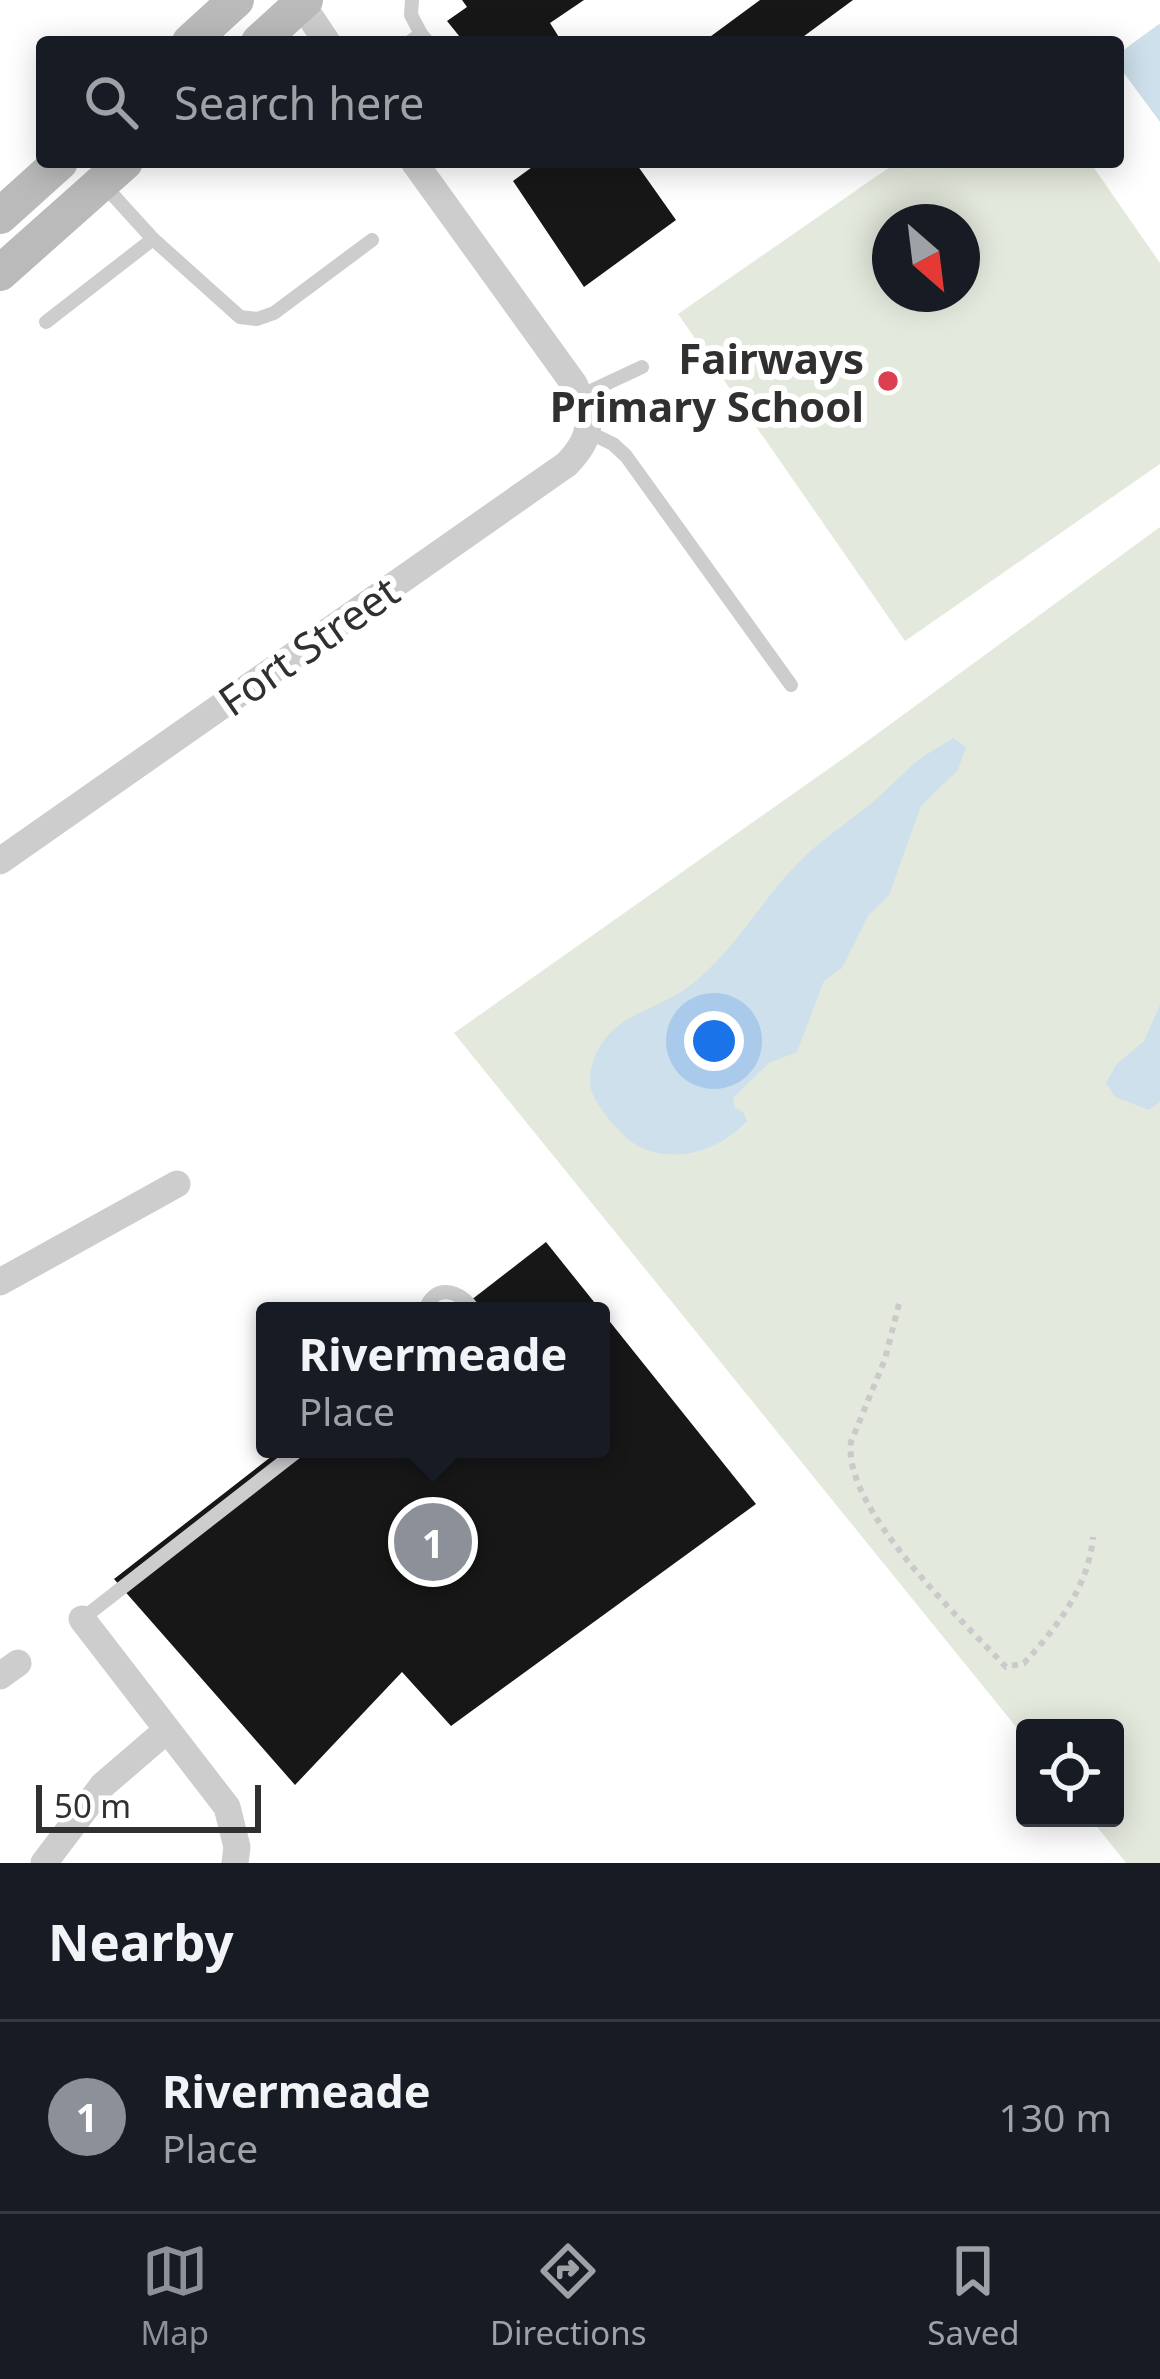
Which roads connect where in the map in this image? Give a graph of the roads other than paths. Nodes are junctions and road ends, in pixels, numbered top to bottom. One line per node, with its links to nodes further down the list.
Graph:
1 (236, 0): 4 (main road)
2 (412, 0): 7 (lane)
3 (302, 1): 5 (main road); 6 (street)
4 (197, 36)
5 (266, 36)
6 (323, 36)
7 (419, 36)
8 (53, 168): 11 (main road)
9 (418, 168): 17 (street)
10 (113, 172): 12 (lane); 14 (main road)
11 (0, 216)
12 (153, 239): 13 (lane); 15 (lane)
13 (372, 240)
14 (0, 273)
15 (46, 322)
16 (641, 367): 17 (lane)
17 (585, 413): 18 (lane); 19 (street, Fort Street)
18 (791, 686)
19 (0, 861)
20 (176, 1184): 21 (street)
21 (0, 1282)
22 (427, 1302): 23 (lane)
23 (469, 1302)
24 (288, 1458): 25 (lane)
25 (82, 1619): 26 (street)
26 (167, 1730): 27 (street); 28 (street)
27 (238, 1862)
28 (44, 1863)

